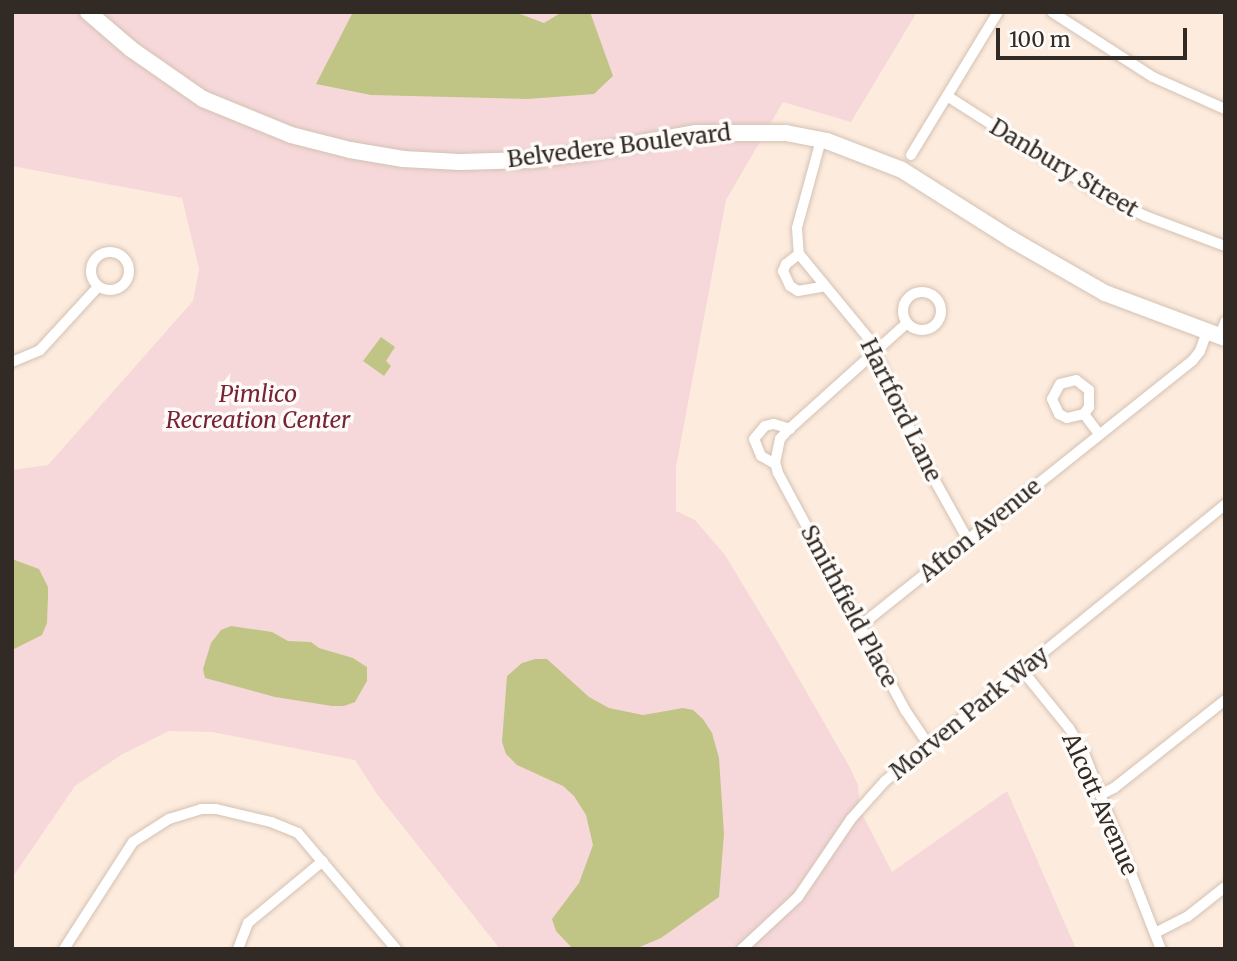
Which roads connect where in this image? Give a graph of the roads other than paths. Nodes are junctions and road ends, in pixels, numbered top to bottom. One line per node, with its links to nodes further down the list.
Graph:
1 (88, 12): 6 (street, Belvedere Boulevard)
2 (998, 12): 4 (street)
3 (1052, 12): 5 (street)
4 (947, 96): 7 (street); 8 (street, Danbury Street)
5 (1225, 109)
6 (821, 140): 9 (street); 13 (street, Belvedere Boulevard)
7 (911, 155)
8 (1225, 246)
9 (799, 254): 10 (street, Hartford Lane); 10 (street)
10 (825, 286): 14 (street, Hartford Lane)
11 (98, 287): 15 (street)
12 (907, 323): 14 (street)
13 (1219, 332): 18 (street, Afton Avenue)
14 (876, 355): 17 (street); 21 (street, Hartford Lane)
15 (12, 362)
16 (1084, 414): 18 (street)
17 (790, 429): 19 (street); 19 (street, Smithfield Place)
18 (1099, 434): 21 (street, Afton Avenue)
19 (775, 464): 22 (street, Smithfield Place)
20 (1225, 505): 23 (street, Morven Park Way)
21 (968, 540): 22 (street, Afton Avenue)
22 (860, 626): 25 (street, Smithfield Place)
23 (1022, 670): 25 (street, Morven Park Way); 26 (street, Alcott Avenue)
24 (1225, 700): 26 (street)
25 (928, 744): 33 (street, Morven Park Way)
26 (1100, 795): 29 (street, Alcott Avenue)
27 (323, 861): 30 (street); 31 (street); 32 (street)
28 (1225, 887): 29 (street)
29 (1154, 933): 34 (street, Alcott Avenue)
30 (64, 949)
31 (239, 949)
32 (396, 949)
33 (742, 949)
34 (1161, 949)

